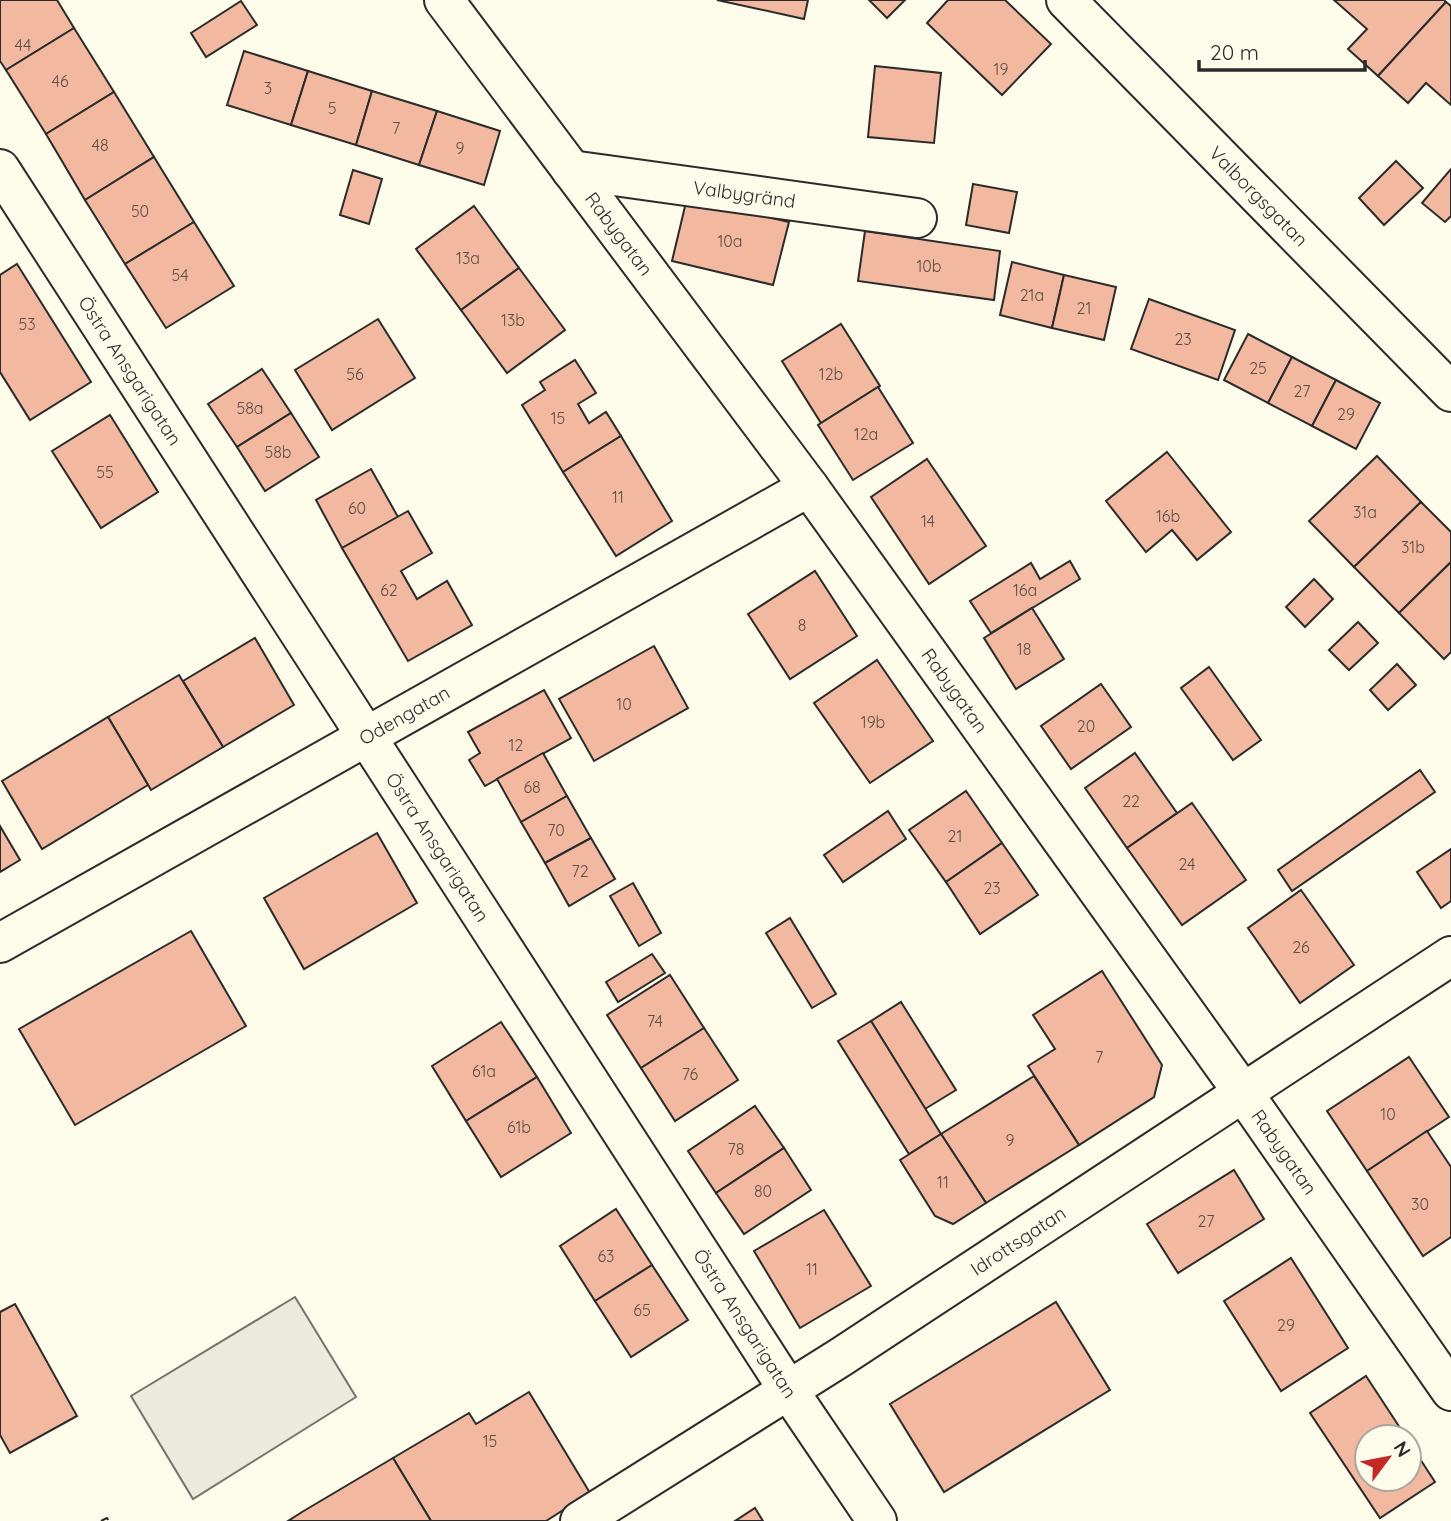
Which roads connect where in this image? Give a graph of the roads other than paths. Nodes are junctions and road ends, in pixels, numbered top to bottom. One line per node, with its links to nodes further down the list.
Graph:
1 (444, 0): 4 (street, Rabygatan)
2 (1066, 0): 6 (street, Valborgsgatan)
3 (0, 169): 8 (street, Östra Ansgarigatan)
4 (570, 170): 5 (street, Valbygränd); 7 (street, Rabygatan)
5 (917, 218)
6 (1451, 392)
7 (809, 487): 8 (street, Odengatan); 11 (street, Rabygatan)
8 (366, 736): 9 (street, Odengatan); 12 (street, Östra Ansgarigatan)
9 (0, 943)
10 (1451, 956): 11 (street, Idrottsgatan)
11 (1244, 1094): 12 (street, Idrottsgatan); 13 (street, Rabygatan)
12 (789, 1391): 14 (street, Idrottsgatan); 15 (street, Östra Ansgarigatan)
13 (1451, 1391)
14 (580, 1521)
15 (877, 1521)

